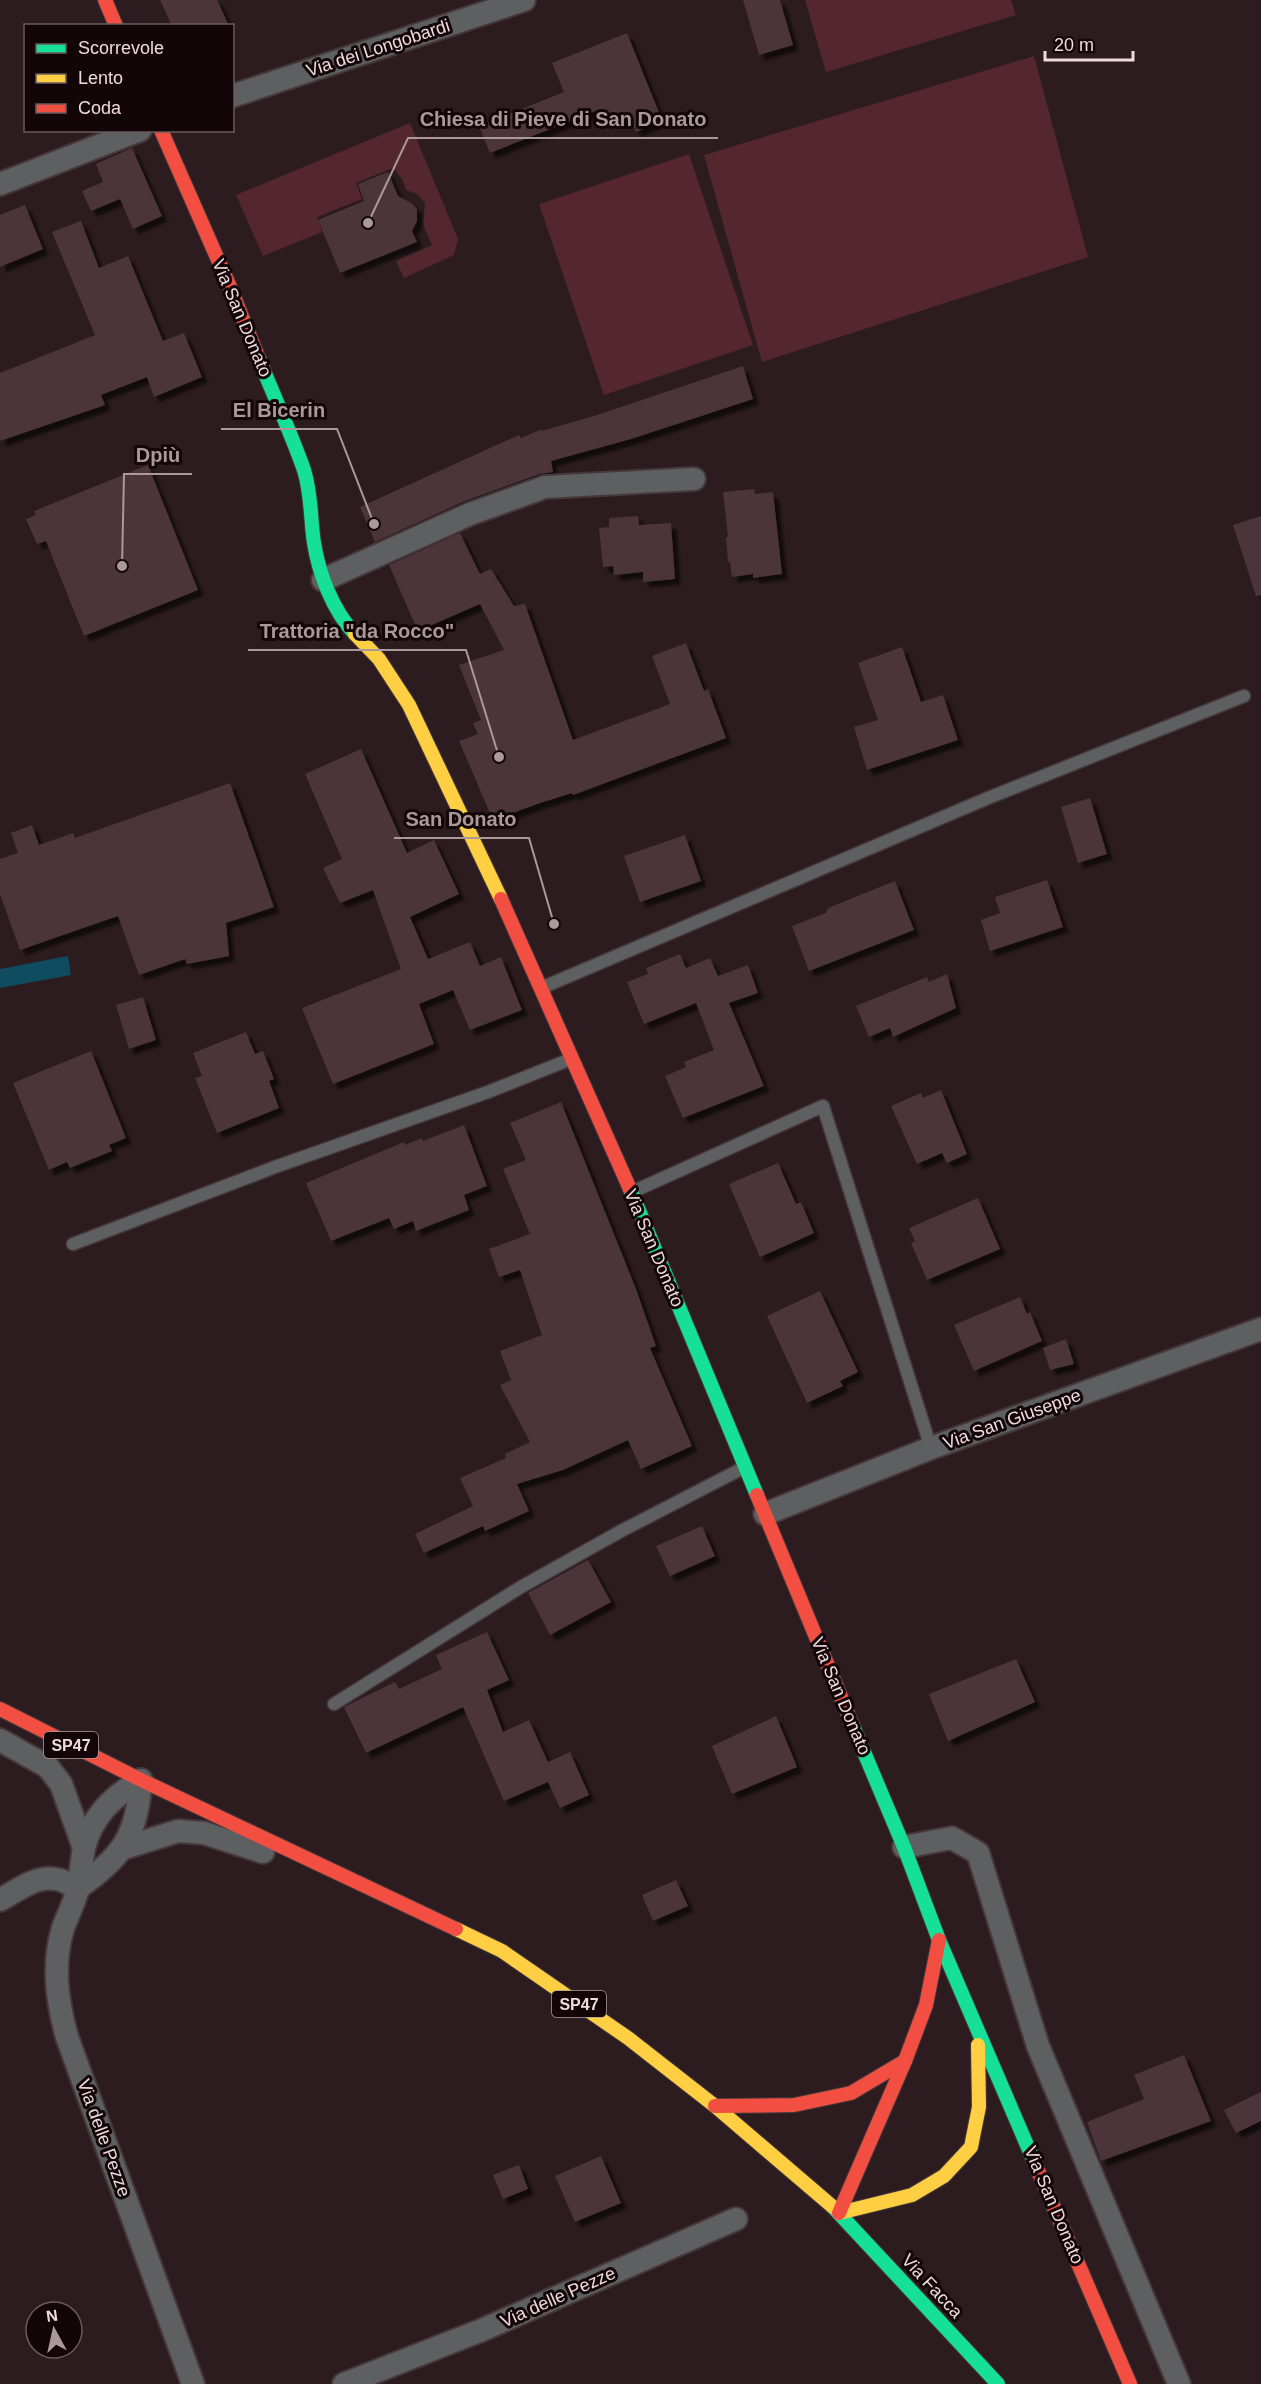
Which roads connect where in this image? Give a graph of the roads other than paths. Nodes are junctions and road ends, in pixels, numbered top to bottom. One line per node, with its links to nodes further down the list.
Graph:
1 (105, 0): 3 (street)
2 (524, 0): 4 (street, Via dei Longobardi)
3 (115, 24)
4 (234, 95)
5 (135, 132): 7 (street)
6 (162, 132): 9 (street, Via San Donato)
7 (0, 184)
8 (694, 479): 9 (street)
9 (323, 580): 11 (street, Via San Donato)
10 (1244, 696): 11 (lane)
11 (540, 988): 12 (street, Via San Donato)
12 (572, 1059): 13 (street, Via San Donato); 14 (lane)
13 (631, 1192): 16 (lane); 17 (street, Via San Donato)
14 (73, 1245)
15 (1261, 1329): 16 (street, Via San Giuseppe)
16 (931, 1448): 18 (street, Via San Giuseppe)
17 (746, 1467): 18 (street, Via San Donato); 19 (lane)
18 (765, 1514): 23 (street, Via San Donato)
19 (334, 1704)
20 (0, 1710): 22 (street, SP47)
21 (0, 1740): 24 (street)
22 (141, 1780): 24 (street); 25 (street); 28 (street, SP47)
23 (904, 1846): 29 (street, Via San Donato); 39 (street)
24 (84, 1848): 26 (street, Via delle Pezze)
25 (124, 1848): 26 (street); 28 (street)
26 (78, 1888): 27 (street); 35 (street, Via delle Pezze)
27 (0, 1900)
28 (432, 1918): 32 (street, SP47)
29 (939, 1940): 30 (street, Via San Donato); 31 (street)
30 (978, 2026): 33 (street, Via San Donato); 38 (street, Via San Donato)
31 (905, 2061): 32 (street); 33 (street)
32 (715, 2106): 33 (street, SP47)
33 (839, 2213): 37 (street, Via Facca / SP47)
34 (736, 2219): 36 (street, Via delle Pezze)
35 (193, 2384)
36 (344, 2384)
37 (998, 2384)
38 (1130, 2384)
39 (1179, 2384)

